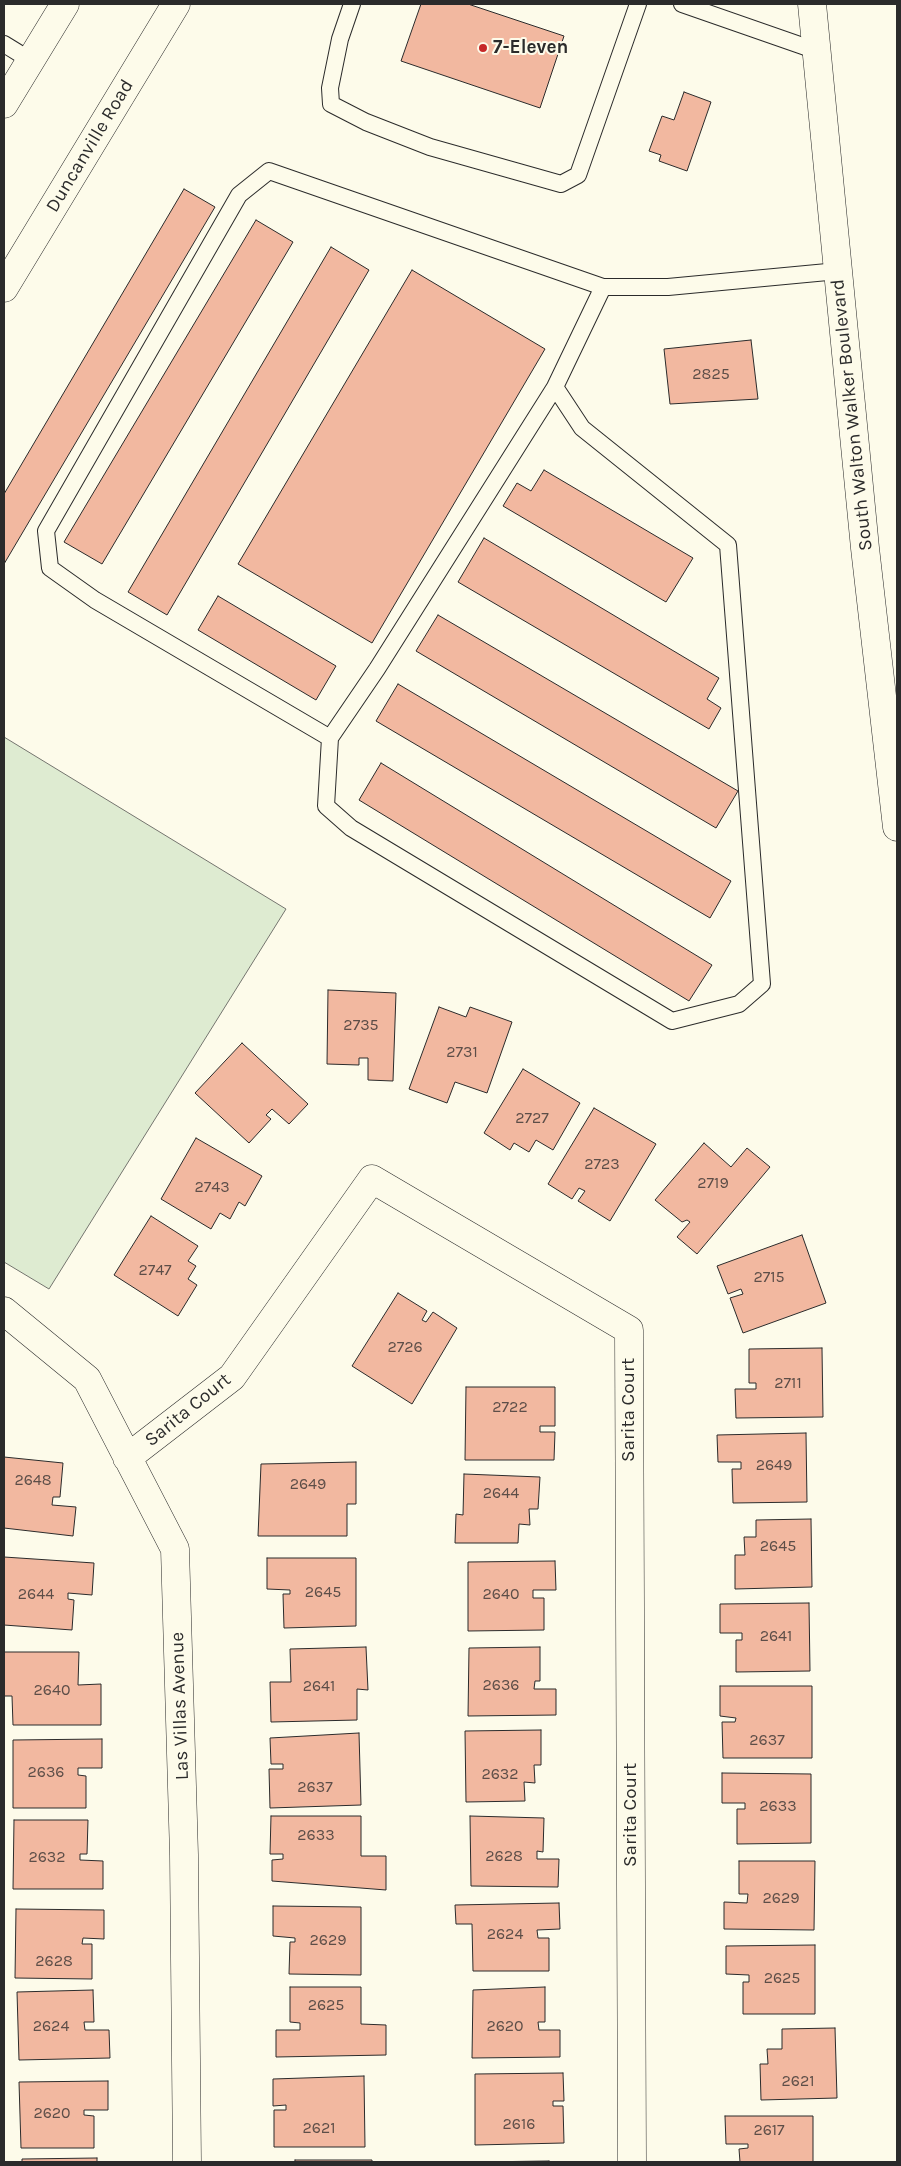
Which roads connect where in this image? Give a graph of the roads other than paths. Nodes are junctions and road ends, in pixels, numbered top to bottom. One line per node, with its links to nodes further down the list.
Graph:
1 (65, 4): 9 (street)
2 (176, 4): 12 (street, Duncanville Road)
3 (352, 4): 4 (lane)
4 (638, 4)
5 (682, 4): 8 (lane)
6 (812, 4): 8 (street, South Walton Walker Boulevard)
7 (4, 44): 9 (lane)
8 (817, 51): 11 (street, South Walton Walker Boulevard)
9 (30, 60): 10 (street)
10 (4, 104)
11 (838, 271): 13 (lane); 16 (street, South Walton Walker Boulevard)
12 (8, 272)
13 (603, 288): 14 (lane); 15 (lane)
14 (555, 387): 15 (lane); 15 (lane)
15 (330, 738)
16 (897, 827)
17 (4, 1311): 18 (street, Las Villas Avenue)
18 (127, 1458): 19 (street, Las Villas Avenue); 20 (street, Sarita Court)
19 (187, 2162)
20 (632, 2162)

